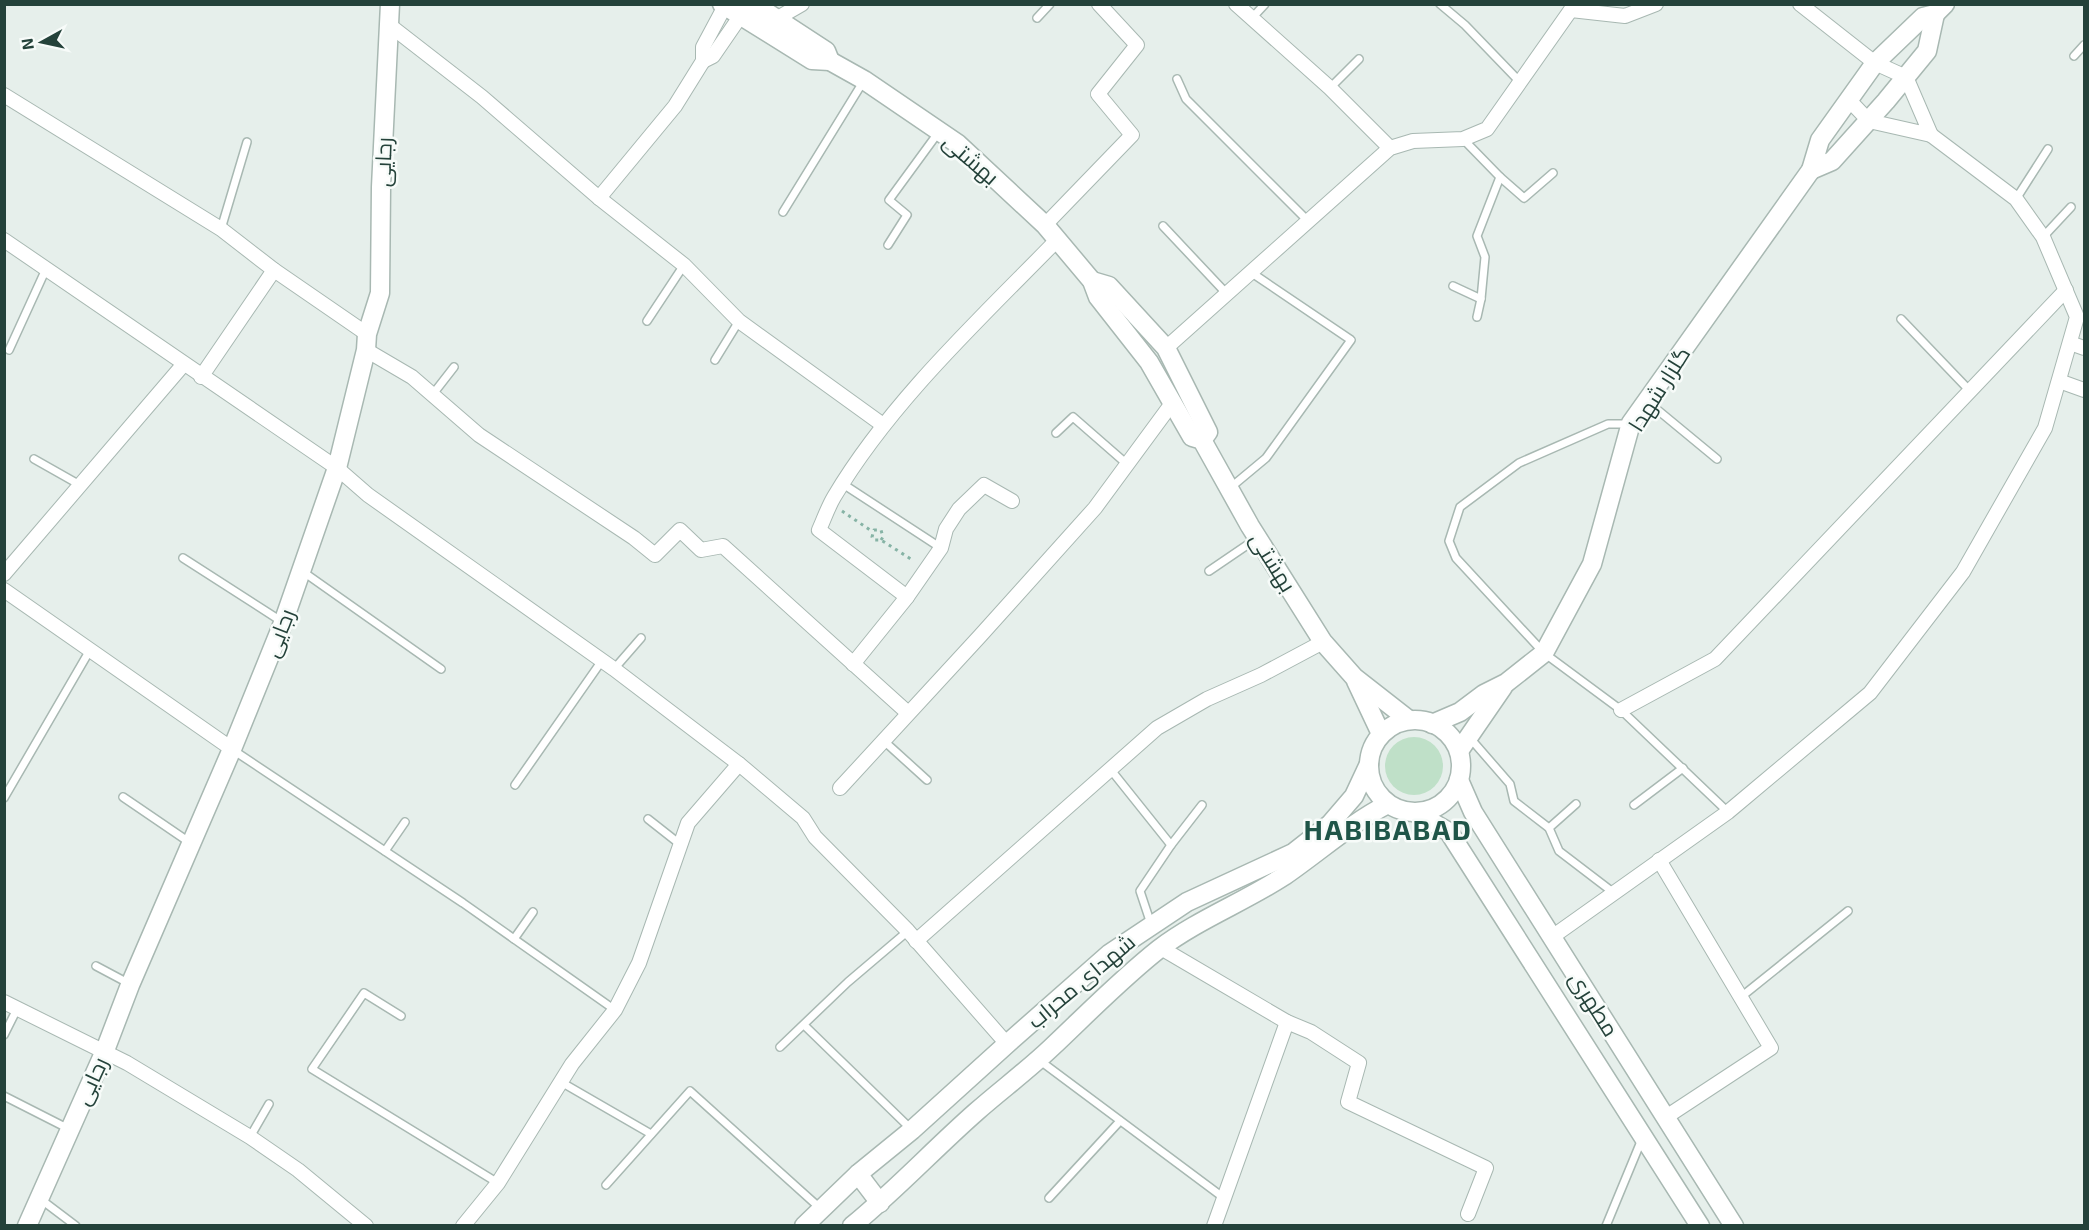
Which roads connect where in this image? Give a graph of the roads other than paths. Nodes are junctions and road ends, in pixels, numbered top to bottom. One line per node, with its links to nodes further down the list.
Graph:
1 (390, 4): 17 (street, رجایی)
2 (802, 4): 16 (street)
3 (1050, 4): 14 (lane)
4 (1099, 4): 46 (street)
5 (1236, 4): 15 (street)
6 (1266, 4): 15 (lane)
7 (1440, 4): 27 (lane)
8 (1656, 4): 11 (street)
9 (1800, 4): 23 (street)
10 (724, 5): 12 (street); 22 (street)
11 (1573, 7): 27 (street)
12 (748, 8): 16 (street); 21 (street); 22 (street)
13 (1940, 9): 23 (street, گلزار شهدا); 24 (street, گلزار شهدا)
14 (1037, 18)
15 (1252, 18): 28 (street)
16 (776, 19): 21 (street)
17 (388, 24): 41 (street); 66 (street, رجایی)
18 (2085, 45): 19 (lane)
19 (2074, 56)
20 (1359, 59): 28 (lane)
21 (830, 61): 26 (street, بهشتی)
22 (703, 62): 41 (street)
23 (1875, 63): 24 (street); 30 (street, گلزار شهدا)
24 (1906, 77): 31 (street, گلزار شهدا); 33 (street)
25 (1177, 79): 45 (lane)
26 (864, 80): 32 (street, بهشتی); 44 (lane)
27 (1520, 82): 34 (street)
28 (1330, 88): 36 (street)
29 (4, 95): 48 (street)
30 (1849, 100): 31 (street); 38 (street, گلزار شهدا)
31 (1869, 121): 33 (street); 38 (street, گلزار شهدا)
32 (940, 130): 46 (street, بهشتی); 52 (lane)
33 (1931, 135): 42 (street)
34 (1463, 139): 36 (street); 40 (lane)
35 (247, 142): 48 (lane)
36 (1390, 148): 45 (street)
37 (2048, 149): 42 (lane)
38 (1811, 170): 80 (street, گلزار شهدا)
39 (1553, 173): 40 (lane)
40 (1500, 177): 61 (lane)
41 (598, 198): 53 (street)
42 (2016, 199): 49 (street)
43 (2071, 207): 49 (lane)
44 (783, 212)
45 (1309, 222): 56 (street)
46 (1045, 225): 50 (street, بهشتی)
47 (1163, 226): 60 (lane)
48 (221, 229): 55 (street)
49 (2043, 237): 59 (street)
50 (1058, 238): 57 (street, بهشتی); 83 (street)
51 (4, 240): 54 (street)
52 (888, 245)
53 (684, 265): 64 (lane); 65 (street)
54 (46, 269): 70 (lane); 73 (street)
55 (274, 270): 66 (street); 75 (street)
56 (1252, 273): 60 (street); 92 (lane)
57 (1092, 280): 68 (street, بهشتی); 72 (street, بهشتی)
58 (1453, 286): 61 (lane)
59 (2066, 290): 67 (street); 78 (street)
60 (1226, 293): 68 (street)
61 (1481, 299): 62 (lane)
62 (1477, 317)
63 (1901, 319): 78 (lane)
64 (647, 321)
65 (739, 321): 71 (lane); 83 (street)
66 (366, 342): 79 (street); 89 (street, رجایی)
67 (2070, 343): 69 (street); 76 (street)
68 (1166, 348): 72 (street); 85 (street, بهشتی)
69 (2085, 348)
70 (9, 350)
71 (715, 360)
72 (1149, 362): 81 (street, بهشتی)
73 (183, 365): 75 (street); 91 (street)
74 (454, 367): 79 (lane)
75 (201, 377): 89 (street)
76 (2059, 381): 77 (street); 135 (street)
77 (2085, 390)
78 (1970, 392): 113 (street)
79 (433, 394): 108 (street)
80 (1646, 401): 82 (street, گلزار شهدا); 87 (lane)
81 (1173, 402): 85 (street, بهشتی); 88 (street)
82 (1631, 423): 106 (street, گلزار شهدا); 106 (lane)
83 (883, 425): 90 (street)
84 (1056, 433): 88 (lane)
85 (1202, 440): 92 (street, بهشتی)
86 (34, 459): 91 (lane)
87 (1717, 459)
88 (1128, 465): 114 (street)
89 (337, 468): 97 (street, رجایی); 107 (street)
90 (843, 484): 95 (lane); 101 (street)
91 (80, 485): 99 (street)
92 (1229, 489): 94 (street, بهشتی)
93 (1012, 501): 95 (street)
94 (1258, 537): 98 (lane); 104 (street, بهشتی)
95 (941, 548): 101 (street)
96 (183, 558): 102 (lane)
97 (302, 571): 102 (street, رجایی); 109 (lane)
98 (1209, 571)
99 (4, 574)
100 (4, 590): 105 (street)
101 (907, 597): 108 (street)
102 (283, 623): 120 (street, رجایی)
103 (641, 638): 110 (lane)
104 (1323, 642): 111 (street, بهشتی); 124 (street)
105 (90, 650): 120 (street); 130 (lane)
106 (1544, 653): 112 (street, گلزار شهدا); 113 (lane)
107 (601, 662): 110 (street); 127 (lane)
108 (853, 664): 114 (street)
109 (441, 669)
110 (614, 669): 121 (street)
111 (1354, 677): 115 (street); 117 (street)
112 (1506, 683): 116 (street); 119 (street)
113 (1621, 710): 123 (lane)
114 (908, 713): 118 (street)
115 (1409, 720): 116 (street); 117 (street)
116 (1432, 724): 119 (street)
117 (1381, 734): 122 (street)
118 (884, 741): 125 (lane); 128 (street)
119 (1464, 744): 126 (street); 139 (lane)
120 (232, 749): 141 (street, رجایی); 144 (lane)
121 (739, 764): 142 (street); 153 (street)
122 (1369, 764): 131 (street); 148 (street, شهدای محراب)
123 (1683, 768): 134 (lane); 135 (lane)
124 (1111, 770): 143 (lane); 153 (street)
125 (927, 780)
126 (1459, 780): 136 (street); 140 (street, مطهری)
127 (515, 785)
128 (840, 788)
129 (123, 797): 141 (lane)
130 (4, 798)
131 (1389, 804): 136 (street); 152 (street, شهدای محراب)
132 (1576, 804): 139 (lane)
133 (1202, 805): 143 (lane)
134 (1634, 805)
135 (1728, 812): 146 (street)
136 (1416, 813): 145 (street, مطهری)
137 (648, 819): 142 (lane)
138 (405, 822): 144 (lane)
139 (1549, 828): 147 (lane)
140 (1490, 839): 145 (street); 154 (street, مطهری)
141 (191, 843): 158 (street, رجایی)
142 (681, 845): 162 (street)
143 (1171, 845): 151 (lane)
144 (385, 851): 155 (lane)
145 (1466, 858): 180 (street, مطهری)
146 (1659, 860): 147 (street); 159 (street)
147 (1614, 893): 154 (street)
148 (1187, 902): 151 (street, شهدای محراب); 152 (street)
149 (1848, 910): 159 (lane)
150 (533, 912): 155 (lane)
151 (1151, 924): 167 (street, شهدای محراب)
152 (1196, 926): 156 (street, شهدای محراب)
153 (912, 936): 165 (lane); 167 (street)
154 (1552, 937): 174 (street, مطهری)
155 (514, 939): 162 (lane)
156 (1161, 948): 164 (street); 170 (street, شهدای محراب)
157 (96, 966): 158 (lane)
158 (130, 984): 169 (street, رجایی)
159 (1741, 997): 174 (street)
160 (4, 1002): 161 (street)
161 (17, 1009): 166 (lane); 169 (street)
162 (615, 1010): 171 (street)
163 (401, 1016): 182 (lane)
164 (1287, 1022): 186 (street); 189 (street)
165 (804, 1025): 168 (lane); 177 (lane)
166 (4, 1035)
167 (1007, 1044): 177 (street, شهدای محراب)
168 (780, 1047)
169 (104, 1053): 176 (street, رجایی); 179 (street)
170 (1039, 1060): 175 (lane); 187 (street, شهدای محراب)
171 (561, 1082): 178 (lane); 182 (street)
172 (4, 1096): 176 (lane)
173 (269, 1104): 179 (lane)
174 (1666, 1117): 199 (street, مطهری)
175 (1120, 1121): 184 (lane); 186 (lane)
176 (69, 1129): 185 (street, رجایی)
177 (912, 1130): 181 (street, شهدای محراب)
178 (651, 1134): 183 (lane); 188 (lane)
179 (250, 1137): 192 (street)
180 (1643, 1137): 197 (lane); 198 (street, مطهری)
181 (858, 1174): 187 (street); 188 (street, شهدای محراب)
182 (498, 1183): 193 (street)
183 (606, 1185)
184 (1049, 1197)
185 (39, 1198): 190 (street, رجایی); 191 (lane)
186 (1224, 1198): 196 (street)
187 (880, 1203): 195 (street, شهدای محراب)
188 (820, 1209): 194 (street, شهدای محراب)
189 (1468, 1214)
190 (27, 1226)
191 (75, 1226)
192 (366, 1226)
193 (463, 1226)
194 (804, 1226)
195 (852, 1226)
196 (1214, 1226)
197 (1606, 1226)
198 (1700, 1226)
199 (1734, 1226)

